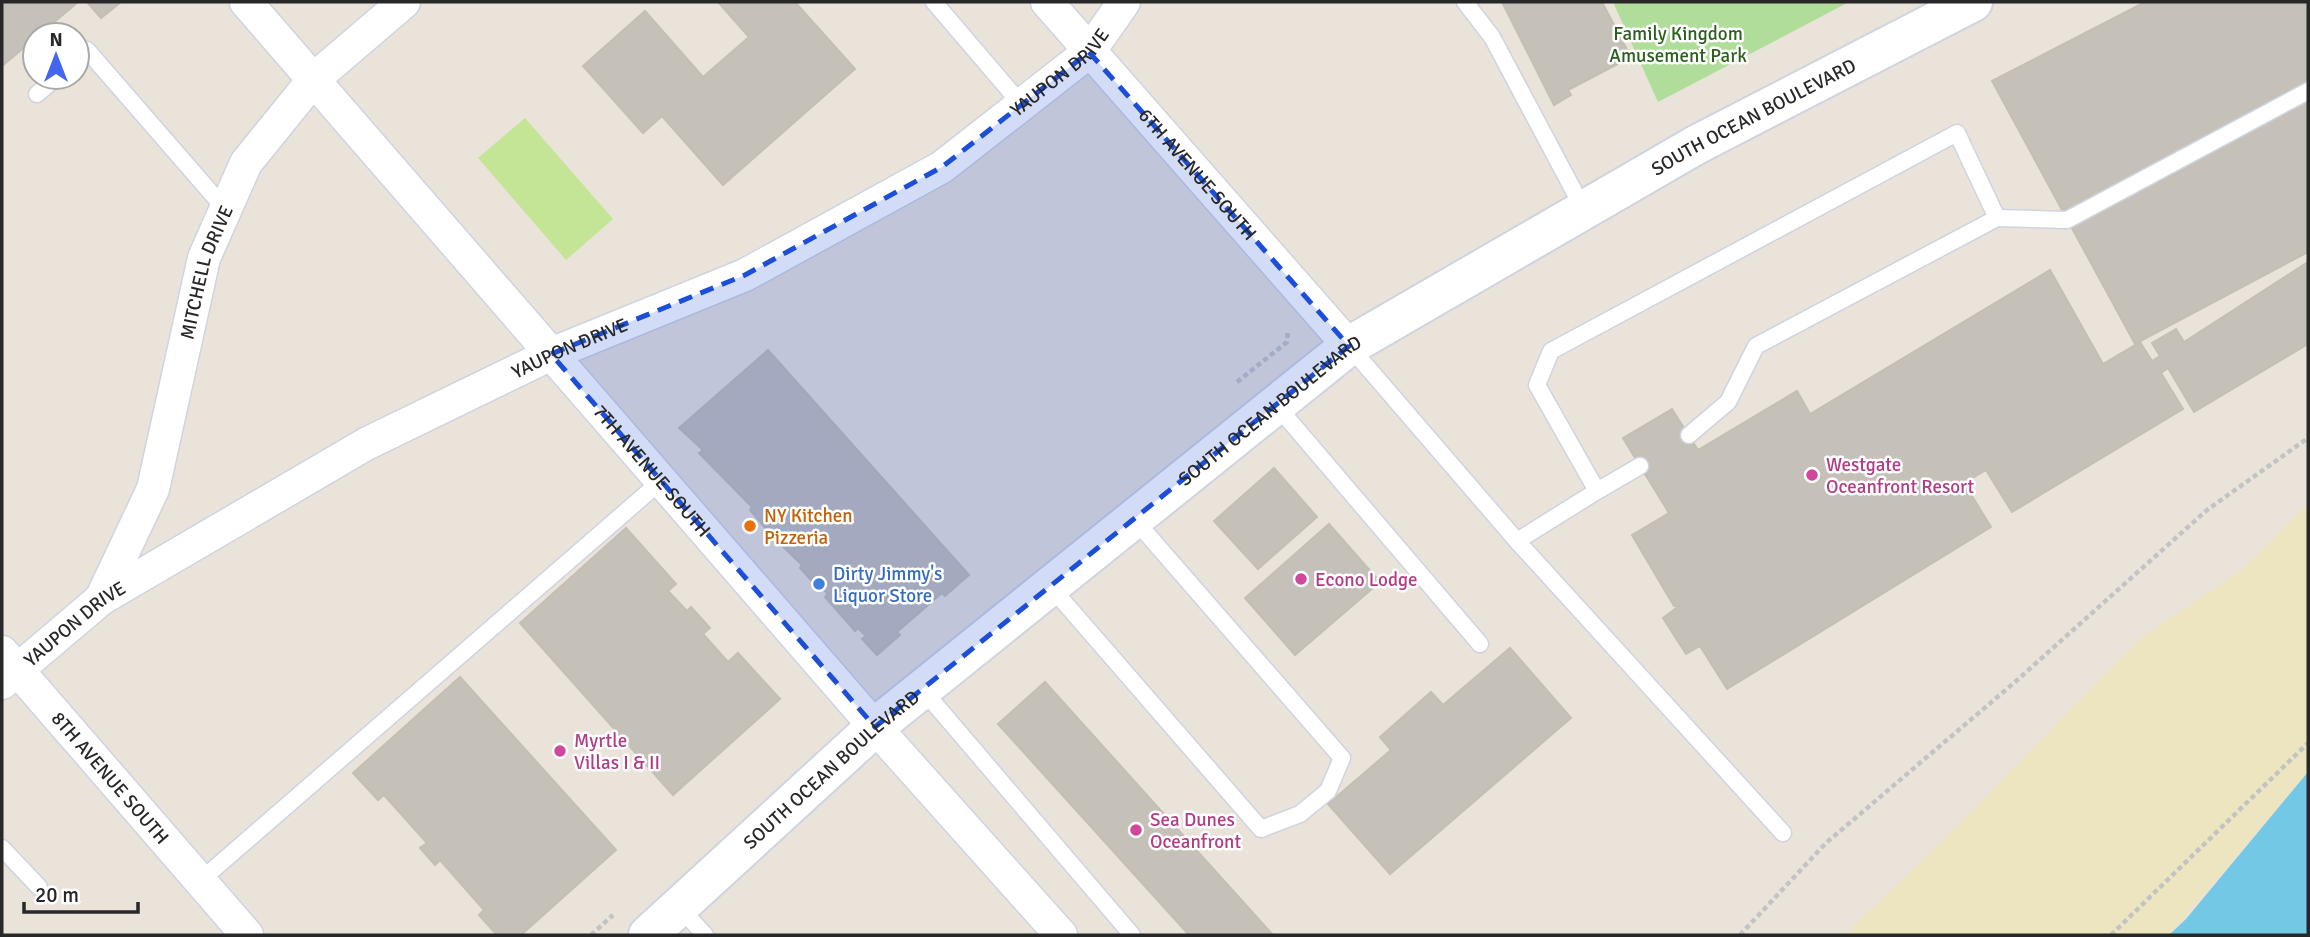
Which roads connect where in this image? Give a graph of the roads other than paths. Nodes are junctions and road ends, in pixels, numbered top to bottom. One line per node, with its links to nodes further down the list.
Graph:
1 (246, 2): 10 (street, 7TH AVENUE SOUTH)
2 (404, 2): 10 (street, MITCHELL DRIVE)
3 (934, 2): 14 (lane)
4 (1046, 2): 8 (street, 6TH AVENUE SOUTH)
5 (1124, 2): 8 (street, YAUPON DRIVE)
6 (1465, 2): 16 (lane)
7 (1973, 2): 16 (main road, SOUTH OCEAN BOULEVARD)
8 (1089, 52): 14 (street, YAUPON DRIVE); 18 (street, 6TH AVENUE SOUTH)
9 (91, 55): 15 (lane)
10 (314, 79): 15 (street, MITCHELL DRIVE); 19 (street, 7TH AVENUE SOUTH)
11 (41, 91): 13 (lane)
12 (2308, 91): 17 (lane)
13 (37, 94)
14 (1022, 105): 19 (street, YAUPON DRIVE)
15 (226, 210): 28 (street, MITCHELL DRIVE)
16 (1584, 210): 18 (main road, SOUTH OCEAN BOULEVARD)
17 (1997, 219): 21 (lane); 24 (lane)
18 (1349, 346): 20 (main road, SOUTH OCEAN BOULEVARD); 26 (lane)
19 (551, 354): 23 (street, 7TH AVENUE SOUTH); 28 (street, YAUPON DRIVE)
20 (1276, 405): 25 (main road, SOUTH OCEAN BOULEVARD); 29 (lane)
21 (1689, 435)
22 (1640, 466): 24 (lane)
23 (661, 481): 32 (street, 7TH AVENUE SOUTH); 35 (lane)
24 (1597, 491): 26 (lane)
25 (1134, 519): 27 (main road, SOUTH OCEAN BOULEVARD); 27 (lane)
26 (1517, 541): 33 (lane)
27 (1050, 586): 31 (main road, SOUTH OCEAN BOULEVARD)
28 (101, 600): 30 (street, YAUPON DRIVE)
29 (1480, 644)
30 (7, 668): 35 (street, 8TH AVENUE SOUTH)
31 (922, 689): 32 (main road, SOUTH OCEAN BOULEVARD); 41 (lane)
32 (875, 727): 37 (main road, SOUTH OCEAN BOULEVARD); 40 (street, 7TH AVENUE SOUTH)
33 (1783, 833)
34 (2, 848): 36 (lane)
35 (200, 881): 38 (street, 8TH AVENUE SOUTH)
36 (38, 887)
37 (692, 922): 39 (main road, SOUTH OCEAN BOULEVARD)
38 (247, 935)
39 (648, 935)
40 (1061, 935)
41 (1132, 935)

